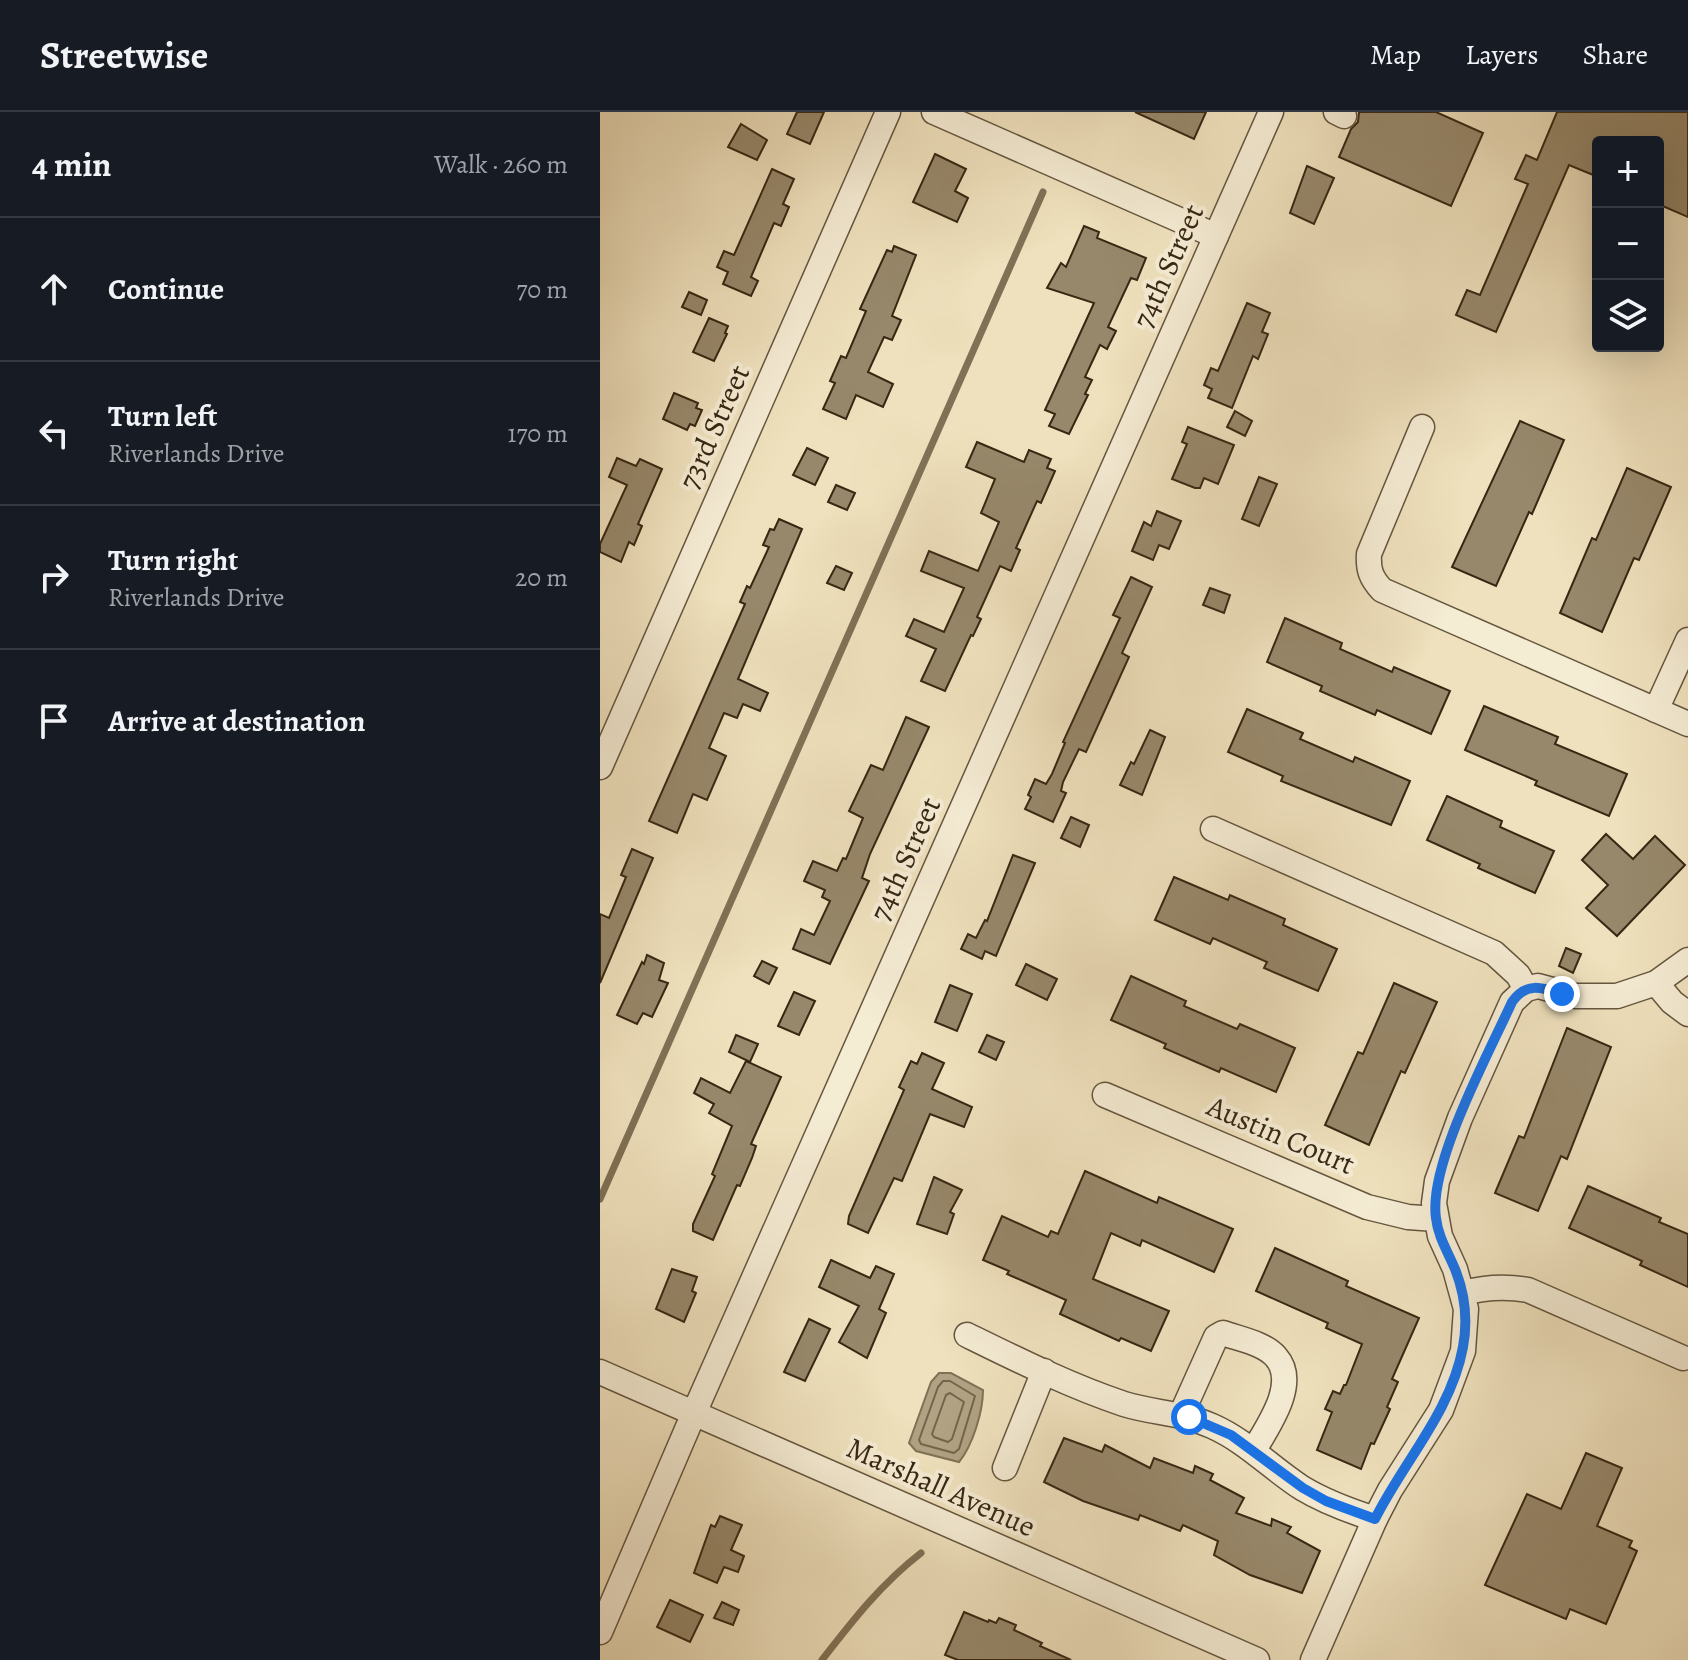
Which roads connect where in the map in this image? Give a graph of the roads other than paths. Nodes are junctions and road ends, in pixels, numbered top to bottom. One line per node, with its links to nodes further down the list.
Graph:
1 (888, 112): 9 (street, 73rd Street)
2 (934, 112): 4 (street)
3 (1271, 112): 4 (street, 74th Street)
4 (1216, 236): 22 (street, 74th Street)
5 (1422, 427): 7 (street)
6 (1688, 640): 7 (street)
7 (1656, 710): 8 (street)
8 (1688, 724)
9 (600, 767)
10 (1213, 829): 13 (street)
11 (1688, 960): 12 (street)
12 (1656, 983): 13 (street); 14 (street)
13 (1526, 989): 16 (street)
14 (1688, 1014)
15 (1105, 1095): 16 (street, Austin Court)
16 (1436, 1219): 17 (street)
17 (1463, 1293): 19 (street); 26 (street)
18 (967, 1335): 20 (street)
19 (1683, 1358)
20 (1044, 1371): 23 (street); 25 (street)
21 (600, 1372): 22 (street, Marshall Avenue)
22 (694, 1413): 27 (street, 74th Street); 28 (street, Marshall Avenue)
23 (1181, 1415): 24 (street); 24 (street)
24 (1254, 1450): 26 (street)
25 (1005, 1468)
26 (1375, 1519): 29 (street)
27 (600, 1632)
28 (1257, 1660)
29 (1313, 1660)

